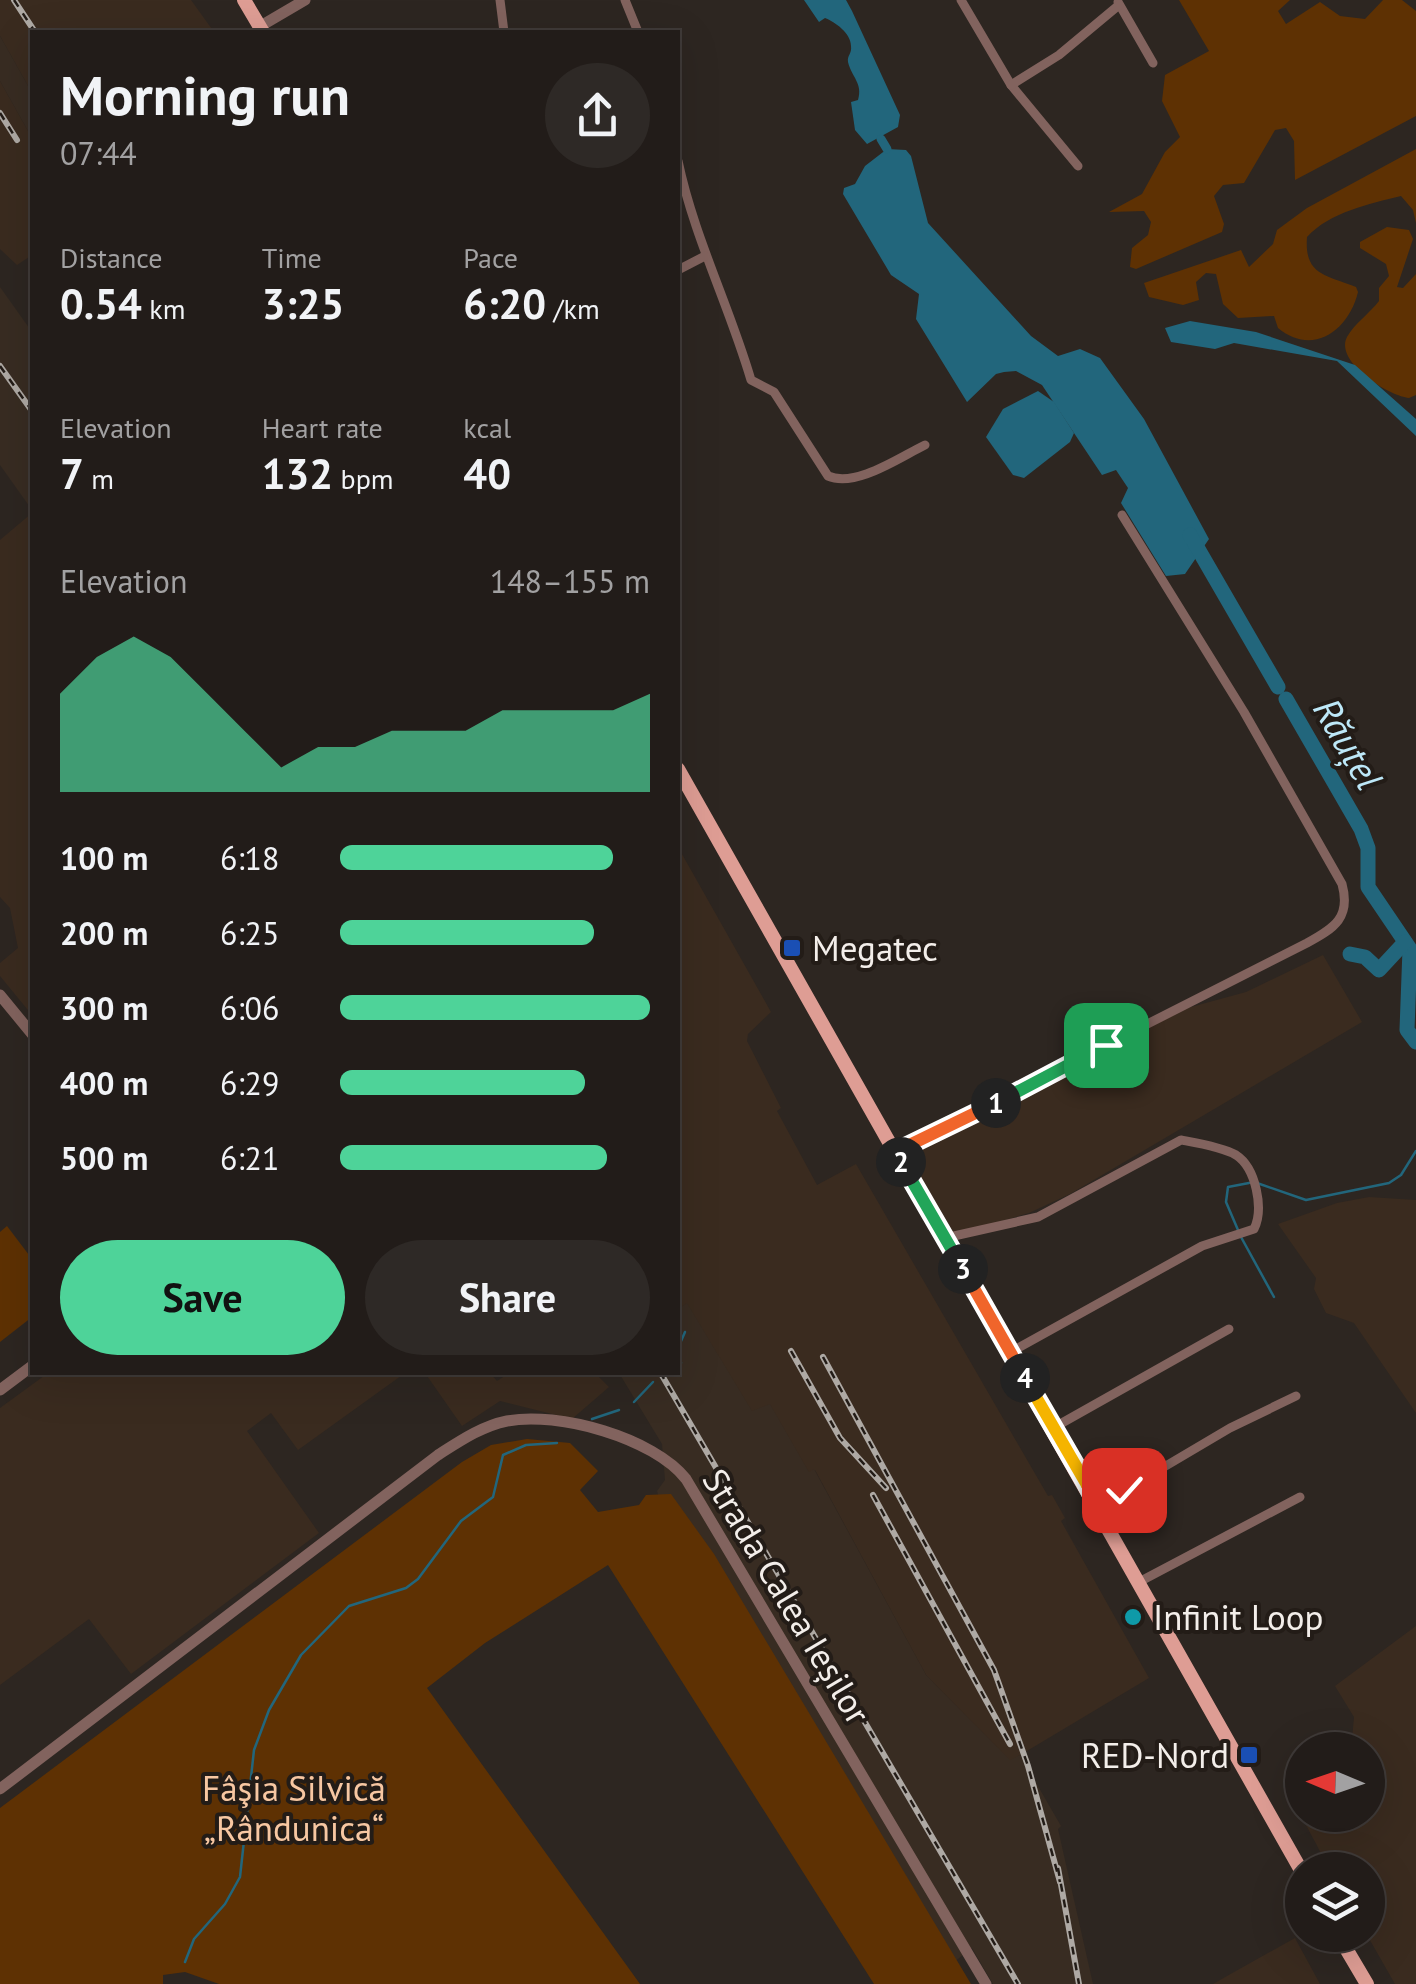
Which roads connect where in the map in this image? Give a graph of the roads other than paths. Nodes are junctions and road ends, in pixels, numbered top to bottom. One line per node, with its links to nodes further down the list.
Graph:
1 (244, 0): 7 (main road)
2 (305, 0): 7 (street)
3 (500, 0): 8 (street)
4 (625, 0): 9 (street)
5 (961, 0): 11 (street)
6 (1118, 2): 10 (street); 11 (street)
7 (261, 30)
8 (504, 30)
9 (637, 30)
10 (1153, 63)
11 (1012, 85): 12 (street)
12 (1078, 166)
13 (680, 168): 14 (street)
14 (705, 256): 15 (street); 16 (street)
15 (680, 269)
16 (925, 445)
17 (1122, 514): 21 (street)
18 (680, 773): 21 (main road)
19 (0, 995): 20 (street)
20 (30, 1032)
21 (895, 1152): 22 (main road)
22 (945, 1238): 24 (main road); 24 (street)
23 (1228, 1329): 28 (street)
24 (1010, 1352): 28 (main road)
25 (30, 1368): 26 (street)
26 (0, 1390)
27 (1296, 1396): 30 (street)
28 (1053, 1428): 30 (main road)
29 (1300, 1497): 31 (street)
30 (1098, 1506): 31 (main road)
31 (1138, 1582): 33 (main road)
32 (0, 1789): 35 (street, Strada Calea Ieșilor)
33 (1291, 1852)
34 (1348, 1952): 36 (main road)
35 (986, 1984)
36 (1366, 1984)

